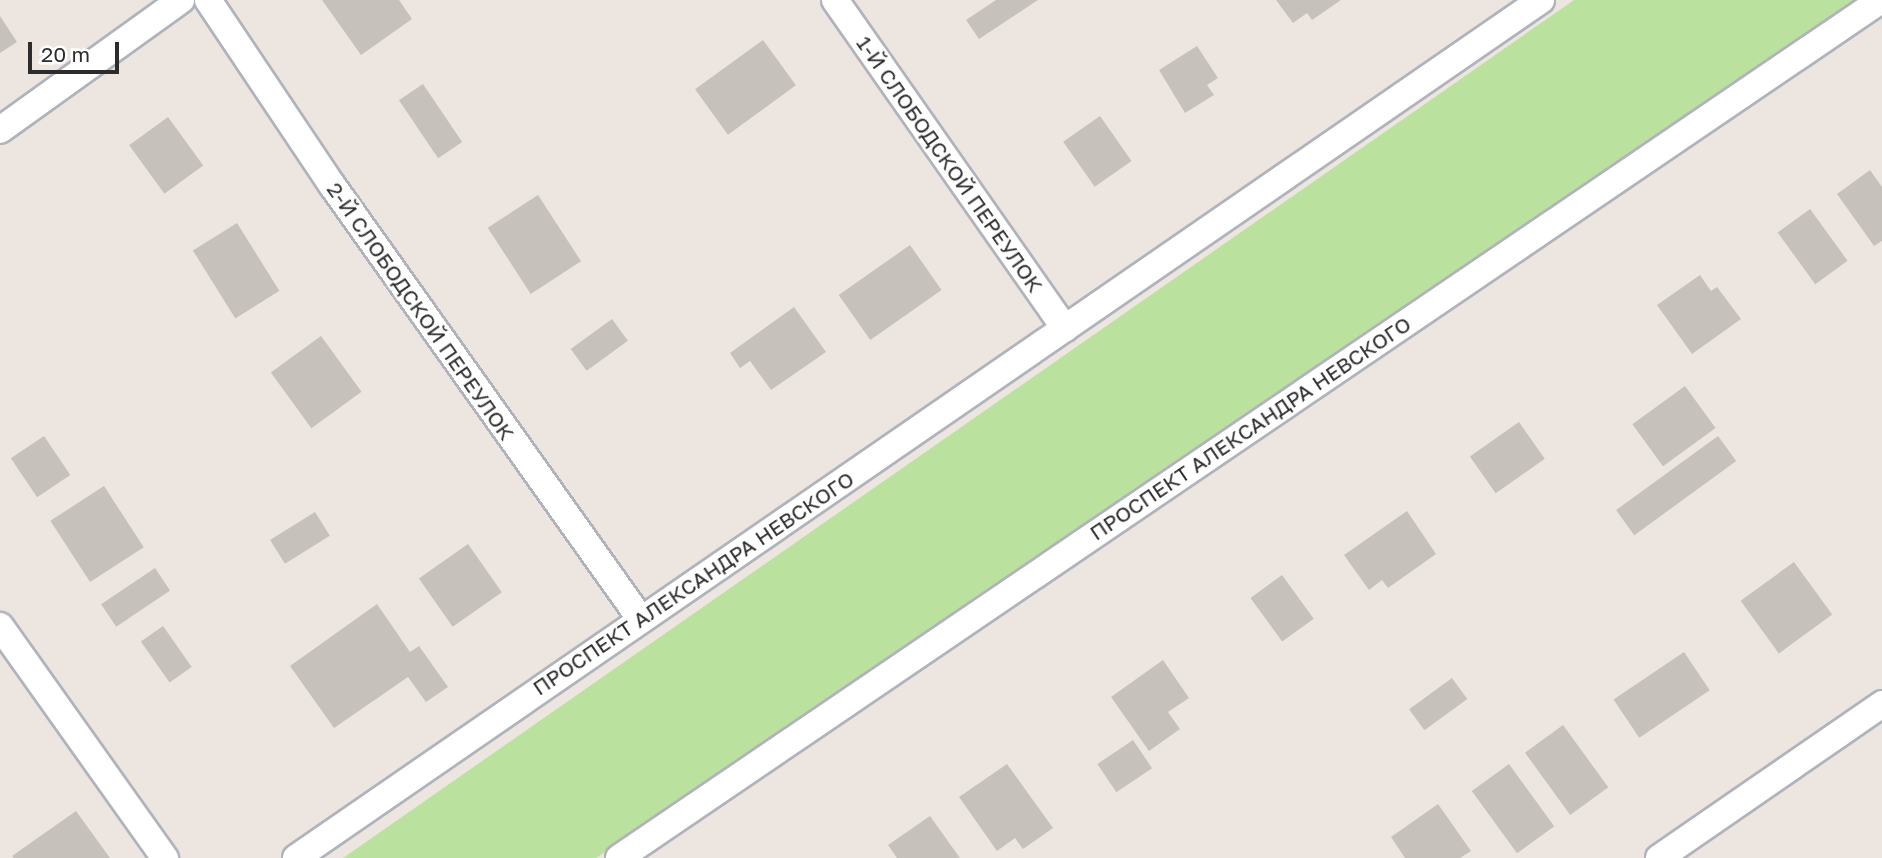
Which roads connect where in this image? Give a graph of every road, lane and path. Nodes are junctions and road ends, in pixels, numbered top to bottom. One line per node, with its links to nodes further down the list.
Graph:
1 (181, 0): 6 (street)
2 (208, 0): 8 (street, 2-Й СЛОБОДСКОЙ ПЕРЕУЛОК)
3 (835, 0): 7 (street, 1-Й СЛОБОДСКОЙ ПЕРЕУЛОК)
4 (1541, 0): 7 (street, ПРОСПЕКТ АЛЕКСАНДРА НЕВСКОГО)
5 (1881, 0): 13 (street, ПРОСПЕКТ АЛЕКСАНДРА НЕВСКОГО)
6 (0, 130)
7 (1065, 329): 8 (street, ПРОСПЕКТ АЛЕКСАНДРА НЕВСКОГО)
8 (640, 618): 12 (street, ПРОСПЕКТ АЛЕКСАНДРА НЕВСКОГО)
9 (0, 626): 11 (street)
10 (1882, 704): 14 (street)
11 (165, 858)
12 (296, 858)
13 (619, 858)
14 (1659, 858)

